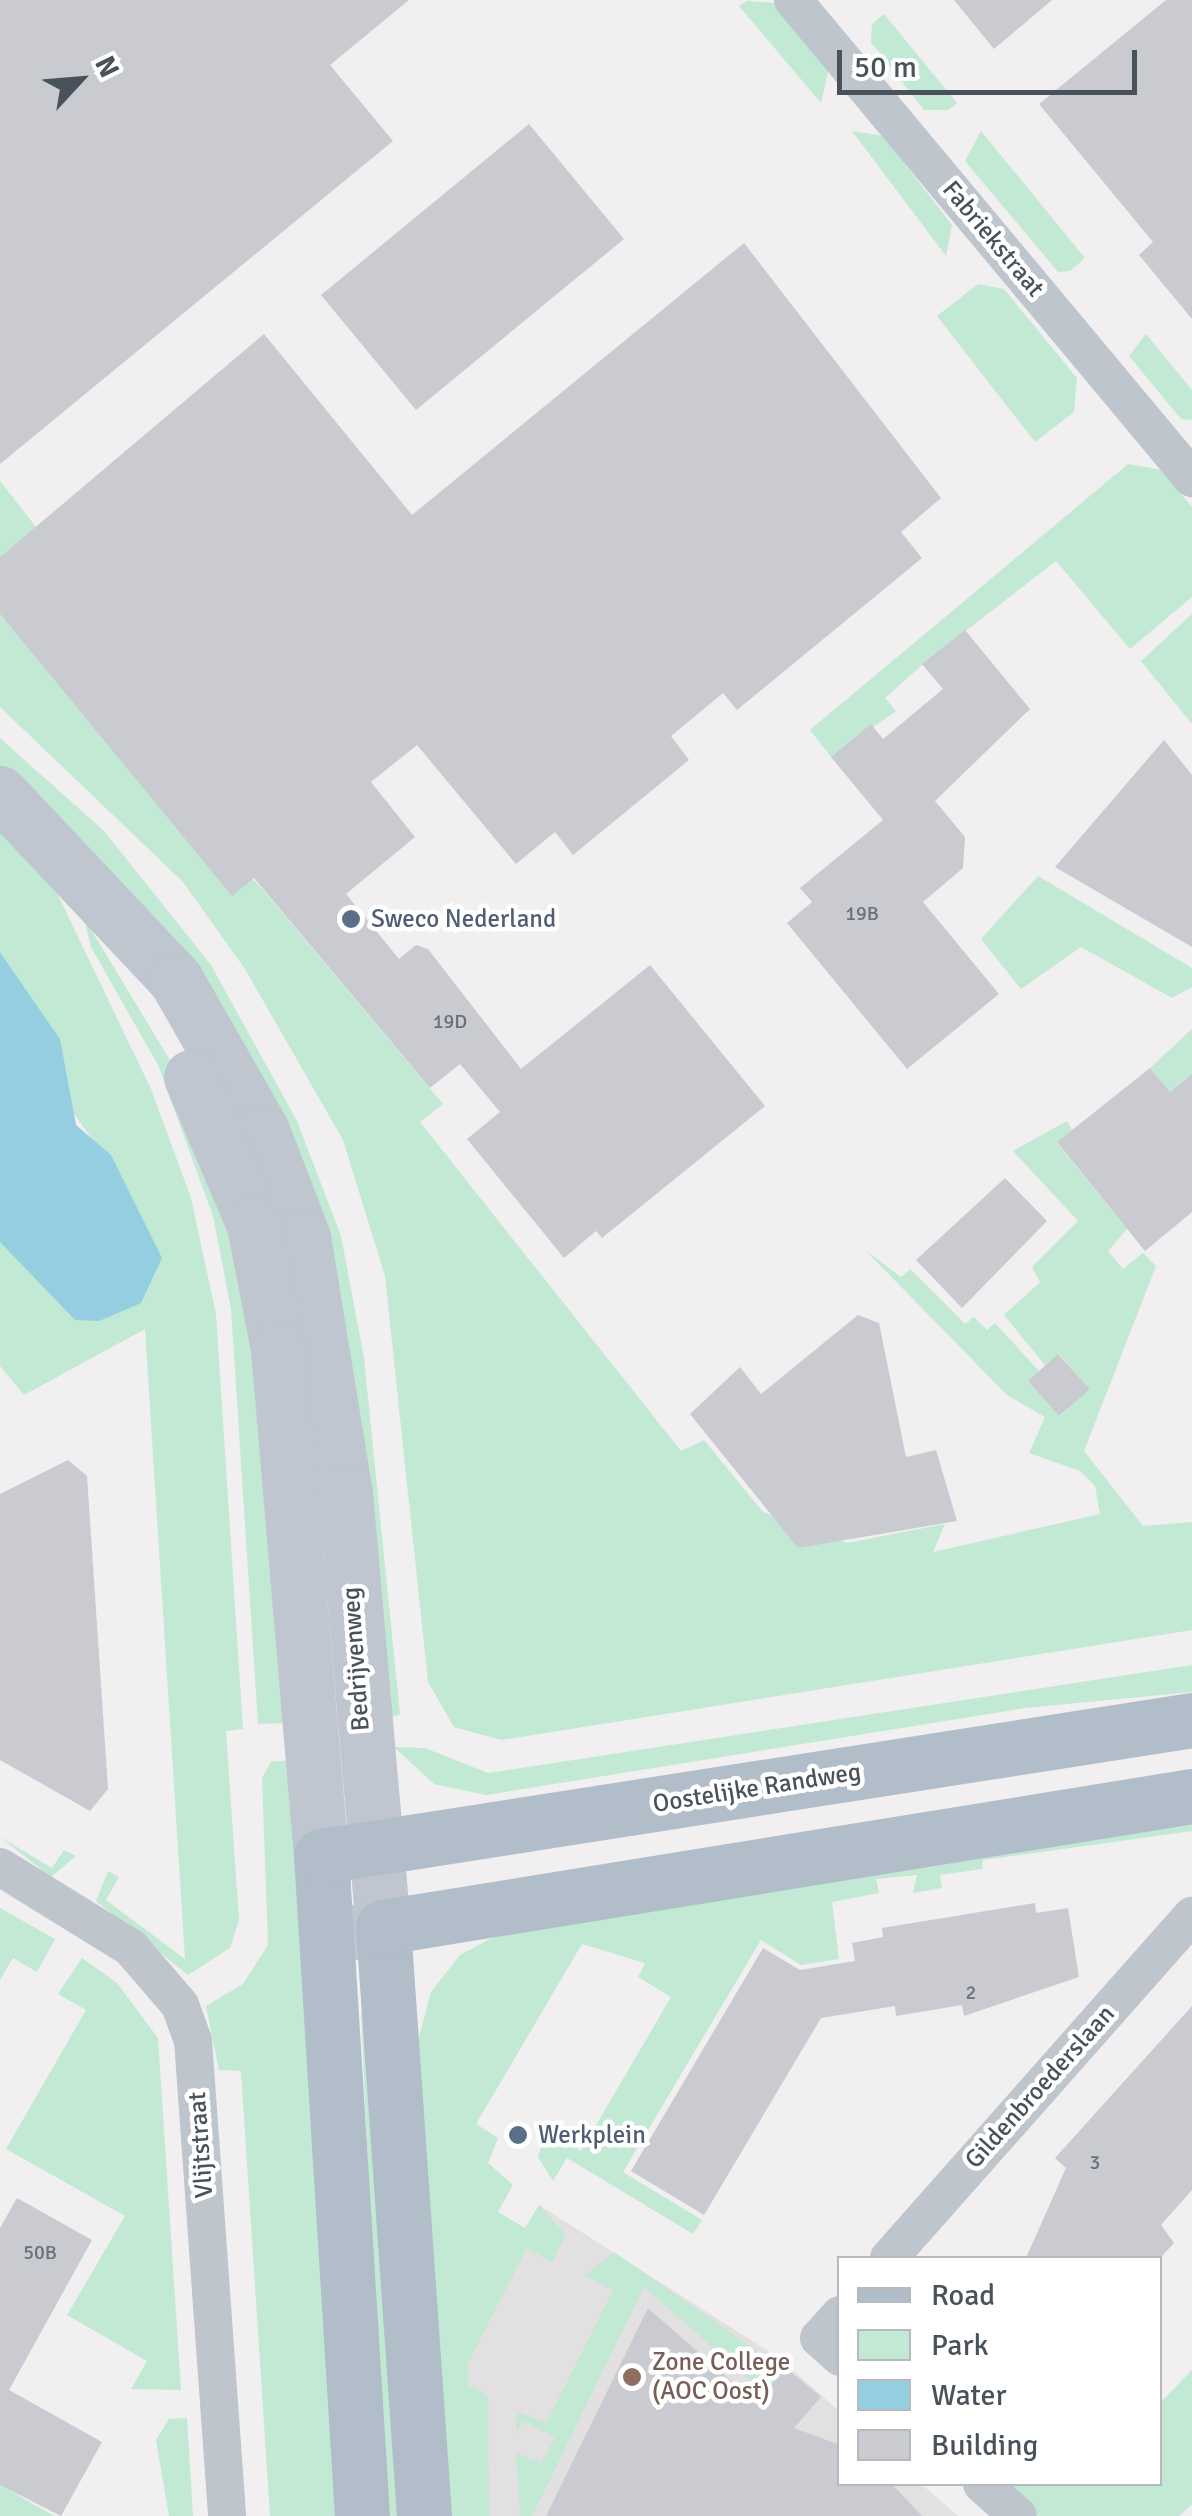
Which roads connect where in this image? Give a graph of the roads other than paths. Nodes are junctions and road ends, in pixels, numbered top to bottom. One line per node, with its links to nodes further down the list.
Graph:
1 (794, 0): 2 (street, Fabriekstraat)
2 (1192, 478)
3 (0, 794): 6 (main road, Bedrijvenweg)
4 (1192, 1720): 6 (main road, Oostelijke Randweg)
5 (1192, 1796): 9 (main road)
6 (346, 1853): 9 (main road, Bedrijvenweg); 10 (main road, Bedrijvenweg)
7 (0, 1868): 13 (street, Vlijtstraat)
8 (1192, 1916): 11 (street, Gildenbroederslaan)
9 (383, 1927): 10 (main road); 15 (main road, Bedrijvenweg)
10 (325, 1936): 14 (main road, Bedrijvenweg)
11 (891, 2256)
12 (984, 2486): 16 (street)
13 (227, 2516)
14 (362, 2516)
15 (424, 2516)
16 (1018, 2516)

